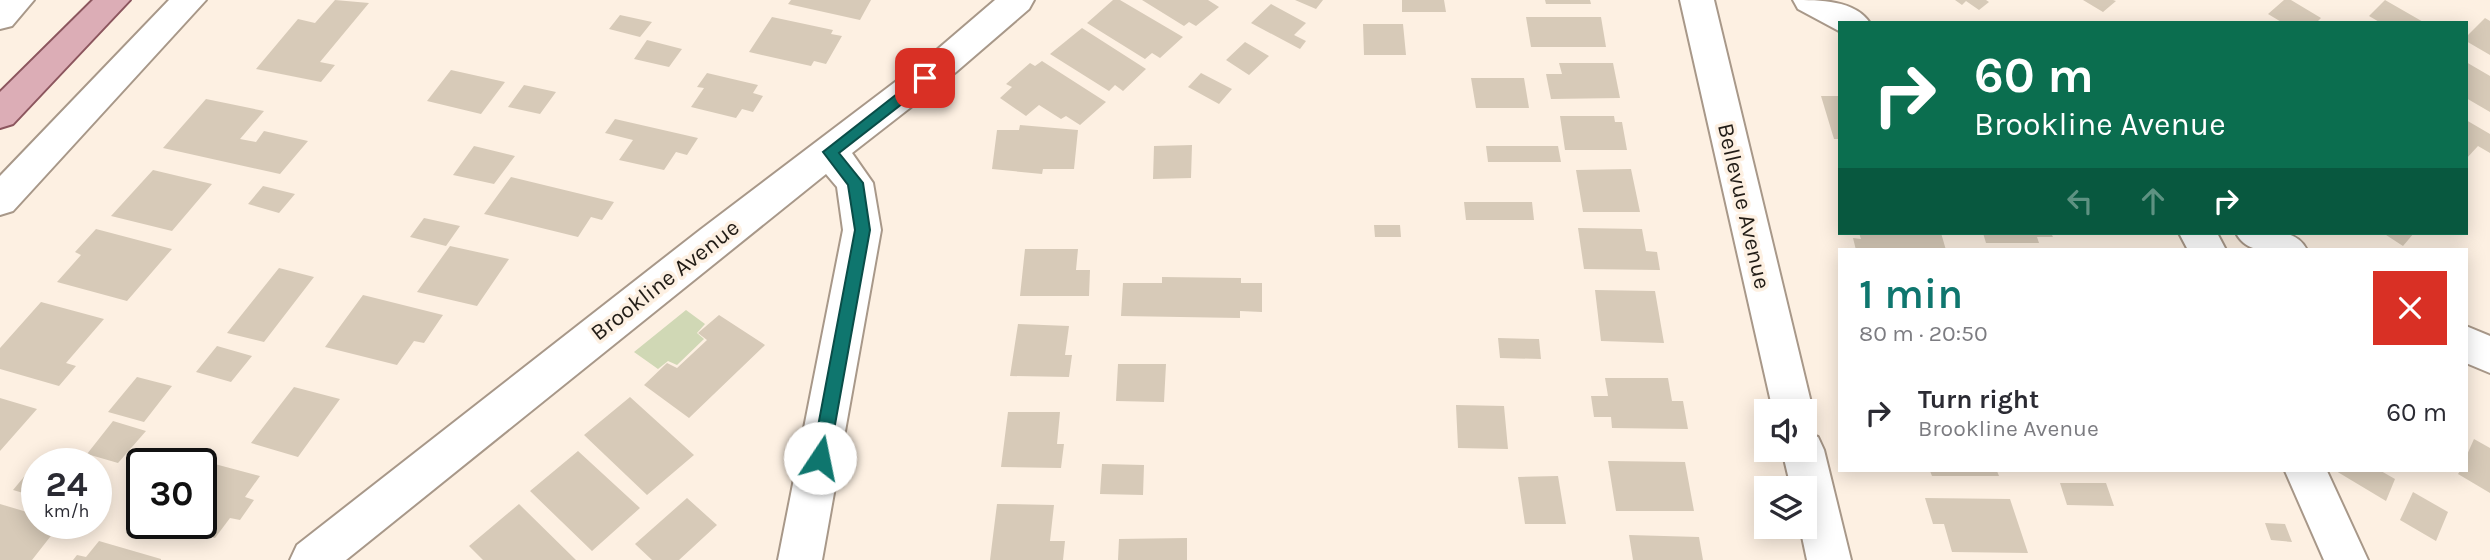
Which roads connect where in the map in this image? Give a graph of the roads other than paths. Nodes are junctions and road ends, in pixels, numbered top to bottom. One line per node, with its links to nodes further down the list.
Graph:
1 (17, 0): 7 (street)
2 (113, 0): 9 (main road)
3 (189, 0): 11 (street)
4 (1017, 0): 10 (street, Brookline Avenue)
5 (1697, 0): 16 (street, Bellevue Avenue)
6 (1810, 0): 8 (street)
7 (0, 16)
8 (1849, 21)
9 (0, 114)
10 (830, 152): 19 (street, Brookline Avenue); 20 (street)
11 (0, 200)
12 (2259, 235): 13 (street)
13 (2284, 248)
14 (2468, 344): 15 (street)
15 (2490, 356)
16 (1790, 399)
17 (1806, 462): 21 (street)
18 (2306, 472): 22 (street)
19 (312, 560)
20 (800, 560)
21 (1829, 560)
22 (2346, 560)

